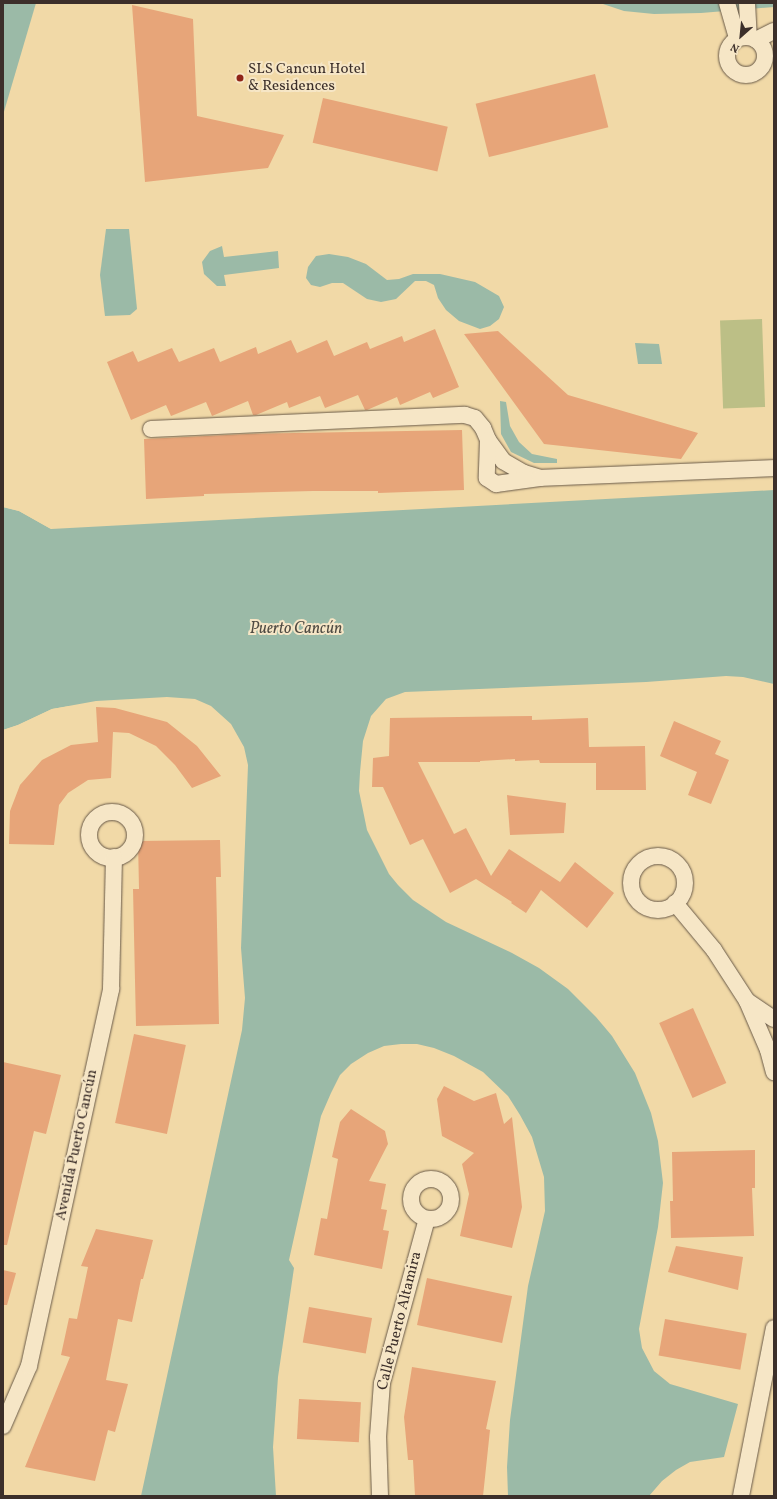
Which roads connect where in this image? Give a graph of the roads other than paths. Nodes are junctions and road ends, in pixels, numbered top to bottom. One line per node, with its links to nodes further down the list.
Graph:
1 (728, 9): 4 (street)
2 (747, 9): 4 (street)
3 (774, 31): 4 (street)
4 (747, 39): 5 (street); 5 (street)
5 (757, 71): 6 (street)
6 (774, 72)
7 (152, 429): 8 (street)
8 (488, 440): 9 (street); 11 (street)
9 (503, 461): 11 (street); 12 (street)
10 (774, 468): 12 (street)
11 (487, 469): 12 (street)
12 (540, 478)
13 (114, 857): 20 (street, Avenida Puerto Cancún)
14 (675, 903): 15 (street)
15 (747, 1002): 16 (street); 17 (street)
16 (774, 1019)
17 (774, 1072)
18 (427, 1219): 21 (street, Calle Puerto Altamira)
19 (774, 1328): 22 (street)
20 (3, 1426)
21 (380, 1496)
22 (741, 1496)

